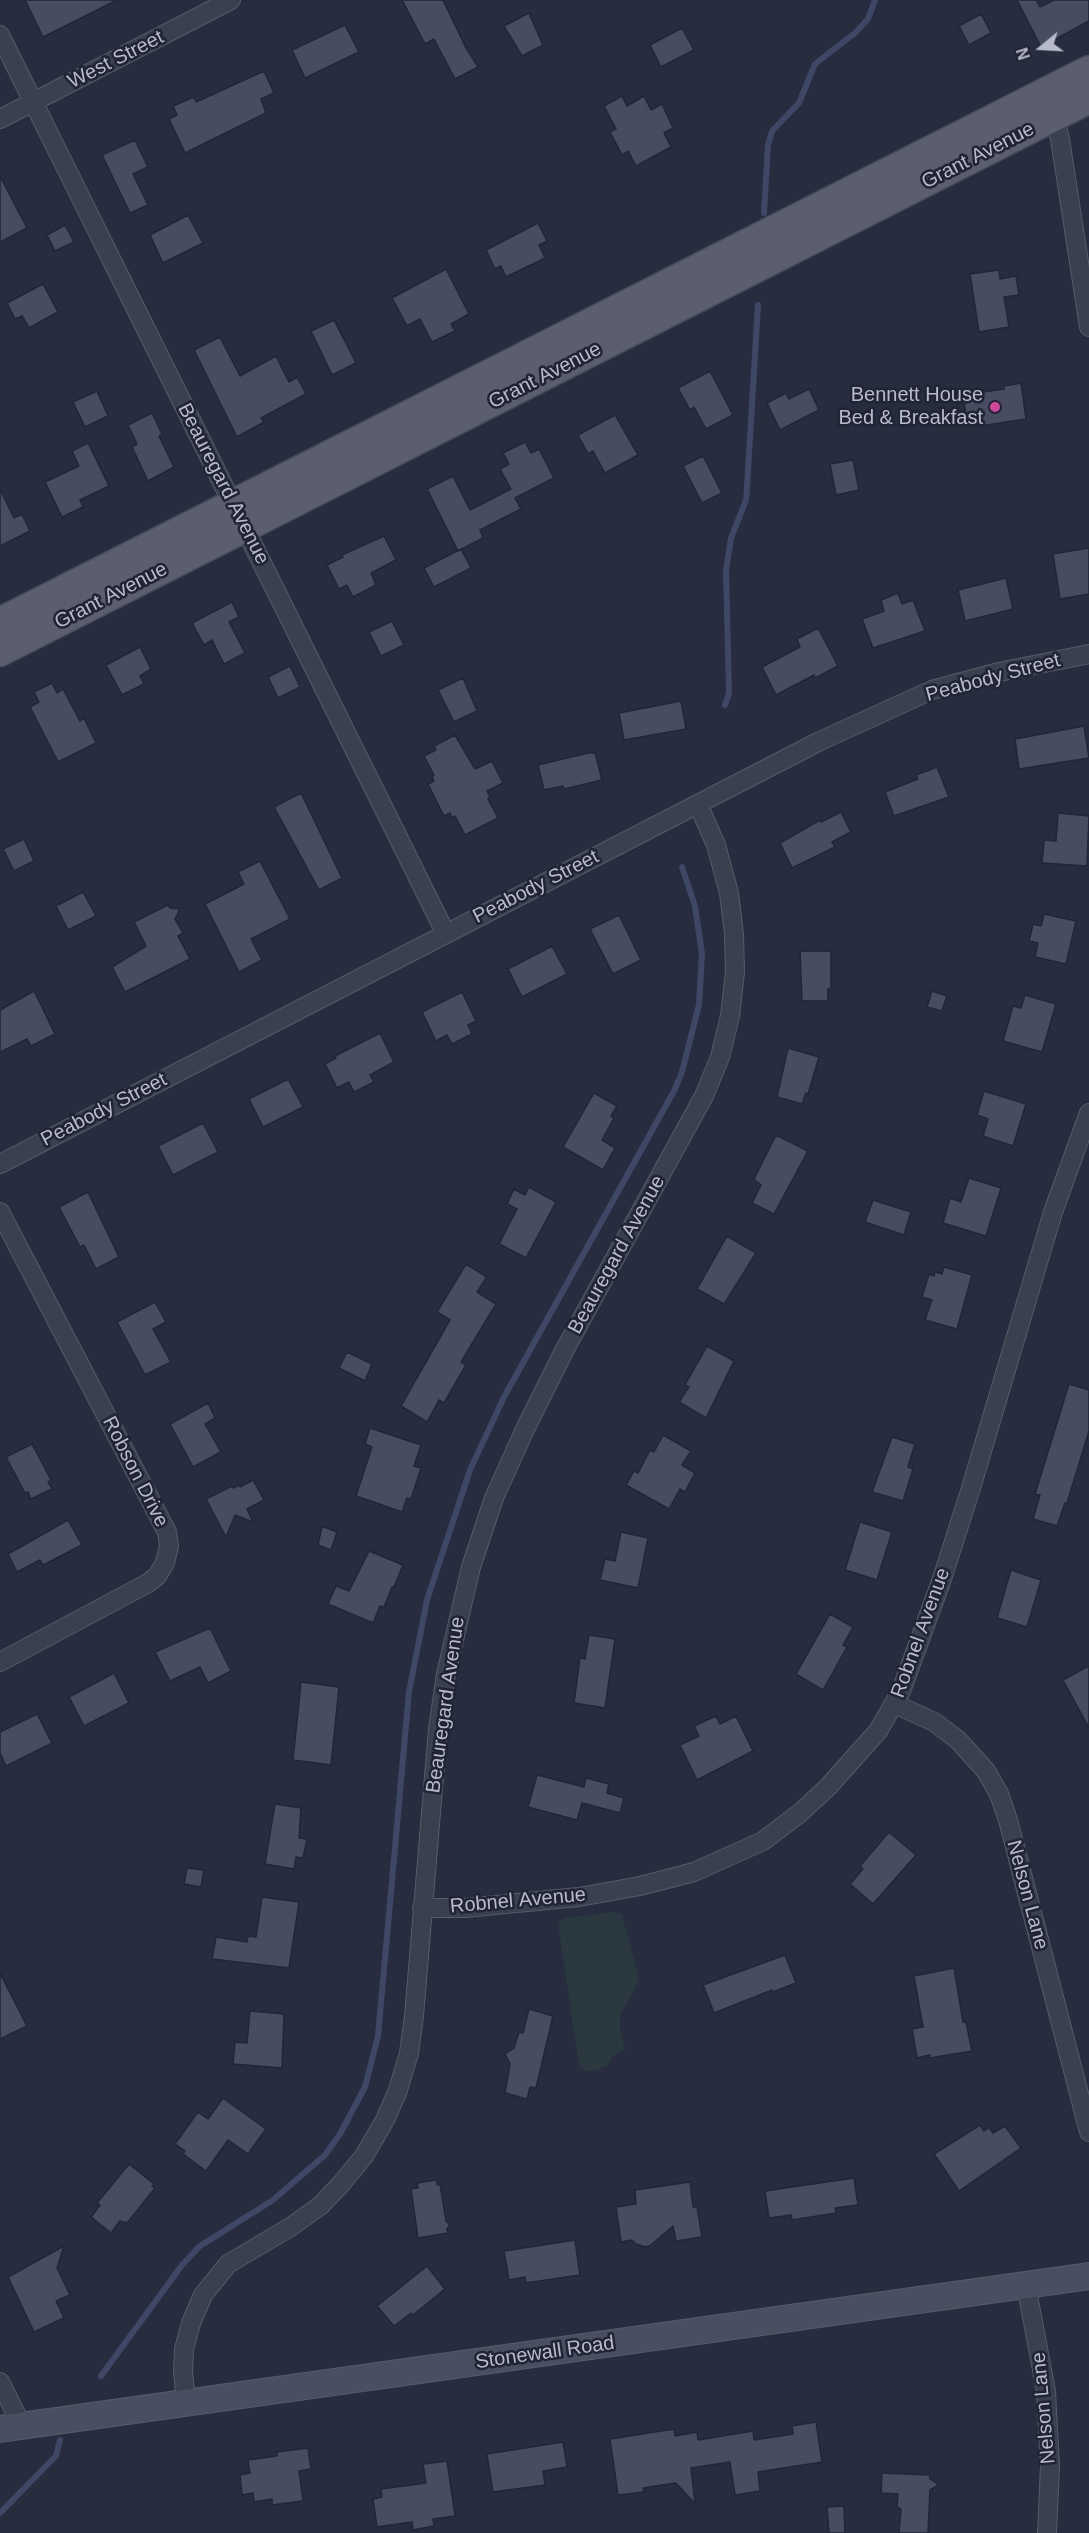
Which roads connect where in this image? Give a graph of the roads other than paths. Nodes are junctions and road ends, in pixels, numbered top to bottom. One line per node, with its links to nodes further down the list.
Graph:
1 (231, 0): 5 (street, West Street)
2 (0, 35): 5 (street, Beauregard Avenue)
3 (1089, 70): 6 (main road, Grant Avenue)
4 (1089, 99): 6 (main road, Grant Avenue)
5 (33, 102): 7 (street, West Street); 9 (street, Beauregard Avenue)
6 (1051, 104): 8 (street); 9 (main road, Grant Avenue); 10 (main road, Grant Avenue)
7 (0, 119)
8 (1089, 327)
9 (233, 503): 10 (street, Beauregard Avenue); 11 (main road, Grant Avenue)
10 (246, 528): 12 (main road, Grant Avenue); 15 (street, Beauregard Avenue)
11 (0, 621)
12 (0, 652)
13 (1089, 654): 14 (street, Peabody Street)
14 (698, 804): 15 (street, Peabody Street); 21 (street, Beauregard Avenue)
15 (446, 934): 17 (street, Peabody Street)
16 (1089, 1113): 20 (street, Robnel Avenue)
17 (0, 1164)
18 (0, 1212): 19 (street, Robson Drive)
19 (0, 1662)
20 (895, 1704): 21 (street, Robnel Avenue); 22 (street, Nelson Lane)
21 (422, 1908): 26 (street, Beauregard Avenue)
22 (1089, 2132)
23 (1089, 2276): 24 (street, Stonewall Road)
24 (1026, 2285): 26 (street, Stonewall Road); 28 (street, Nelson Lane)
25 (0, 2382): 27 (street)
26 (186, 2403): 27 (street, Stonewall Road)
27 (11, 2428)
28 (1047, 2533)

